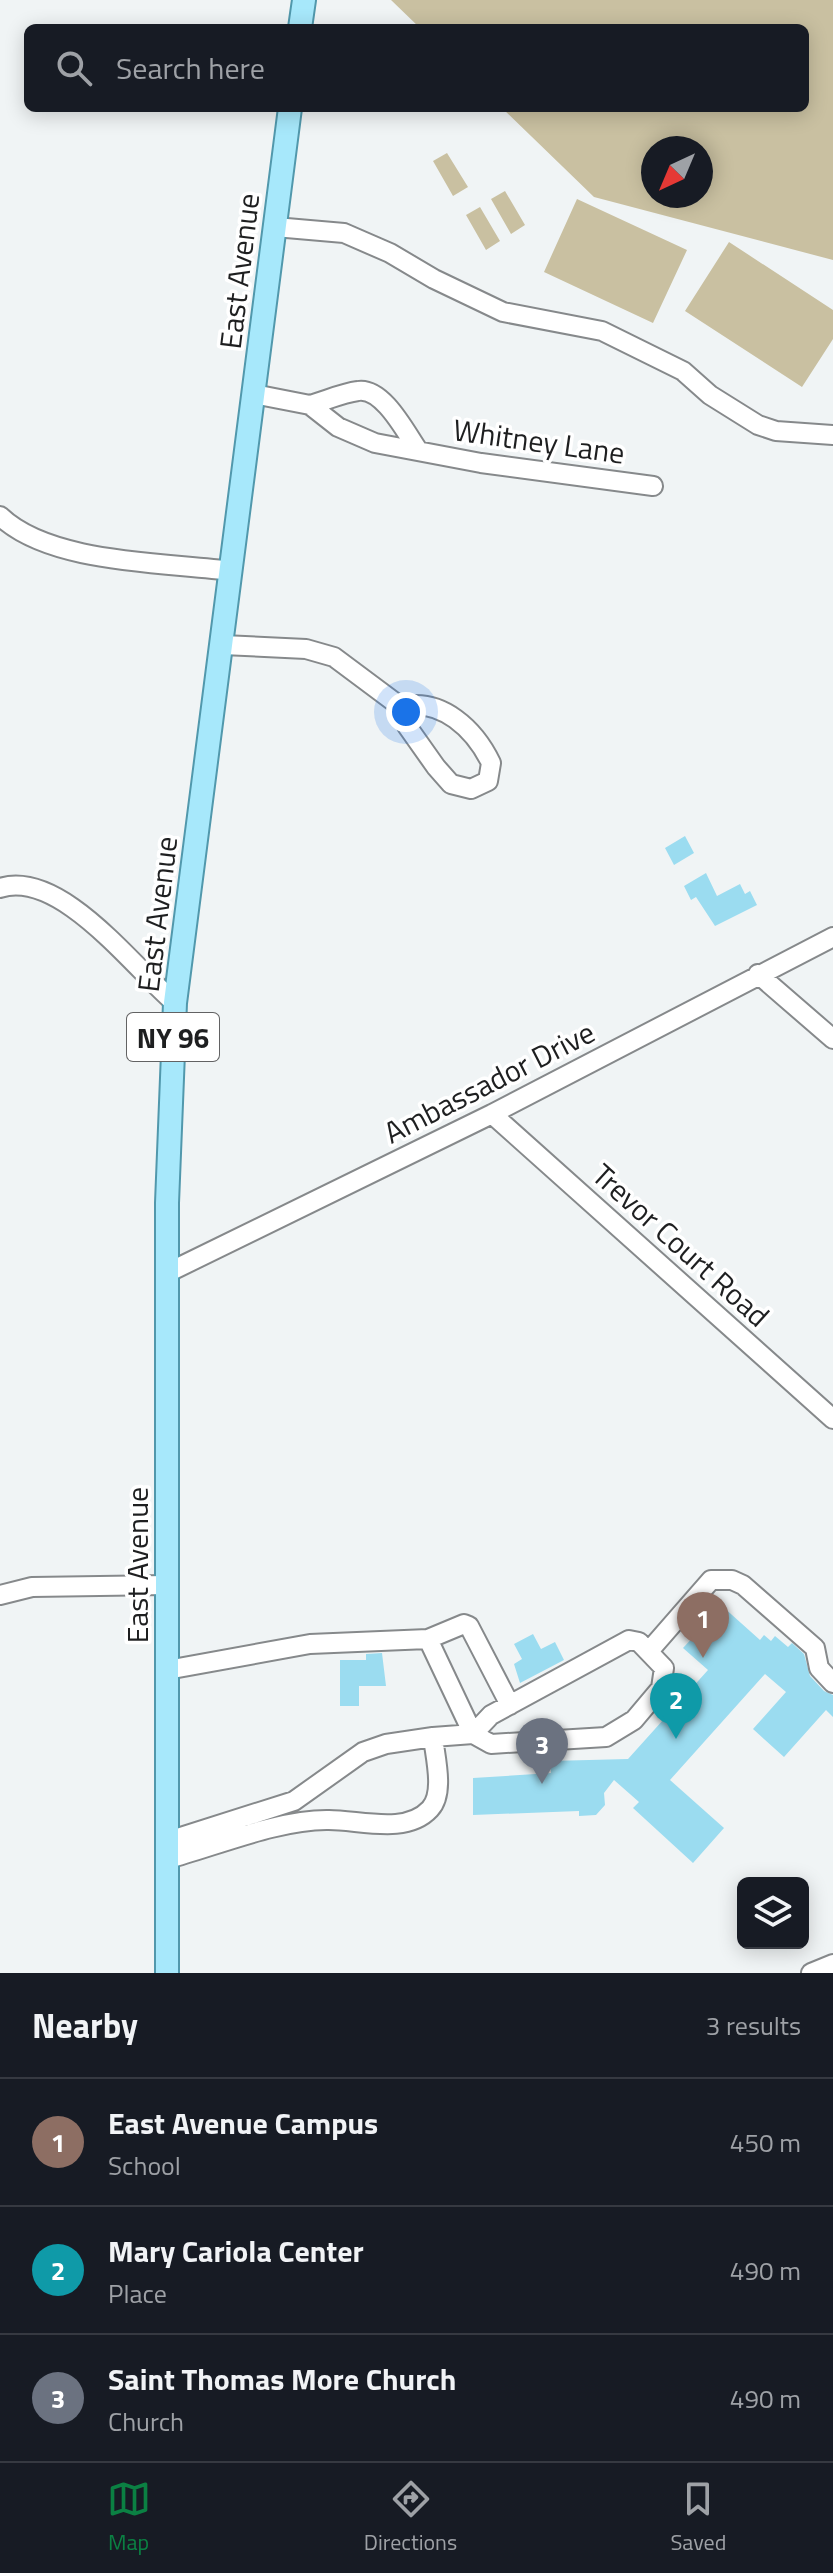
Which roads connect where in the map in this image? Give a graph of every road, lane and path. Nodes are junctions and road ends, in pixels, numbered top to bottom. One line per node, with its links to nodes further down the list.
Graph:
1 (304, 0): 2 (main road)
2 (301, 24)
3 (289, 112): 4 (main road, East Avenue / NY 96)
4 (275, 227): 5 (main road, East Avenue / NY 96); 7 (street)
5 (254, 394): 6 (street, Whitney Lane); 11 (main road, East Avenue / NY 96)
6 (310, 405): 8 (street, Whitney Lane); 8 (street, Whitney Lane)
7 (833, 435)
8 (418, 450): 9 (street, Whitney Lane)
9 (653, 486)
10 (0, 516): 11 (street)
11 (232, 571): 12 (main road, East Avenue / NY 96)
12 (223, 645): 13 (street); 17 (main road, East Avenue / NY 96)
13 (401, 707): 13 (street)
14 (0, 888): 17 (street)
15 (833, 937): 16 (street, Ambassador Drive)
16 (758, 974): 18 (street); 19 (street, Ambassador Drive)
17 (175, 1003): 20 (main road, East Avenue / NY 96)
18 (833, 1039)
19 (492, 1114): 20 (street, Ambassador Drive); 21 (street, Trevor Court Road)
20 (167, 1273): 22 (main road, East Avenue / NY 96)
21 (833, 1419)
22 (167, 1585): 23 (street); 26 (main road, East Avenue / NY 96)
23 (0, 1595)
24 (428, 1639): 26 (street); 28 (street); 29 (street)
25 (649, 1651): 27 (street); 28 (street); 29 (street)
26 (167, 1670): 31 (main road, East Avenue / NY 96)
27 (833, 1683)
28 (510, 1705): 29 (street)
29 (473, 1734): 30 (street)
30 (433, 1737): 31 (street); 31 (street)
31 (168, 1850): 33 (main road, East Avenue / NY 96)
32 (833, 1964): 34 (street)
33 (167, 1973)
34 (811, 1973)

